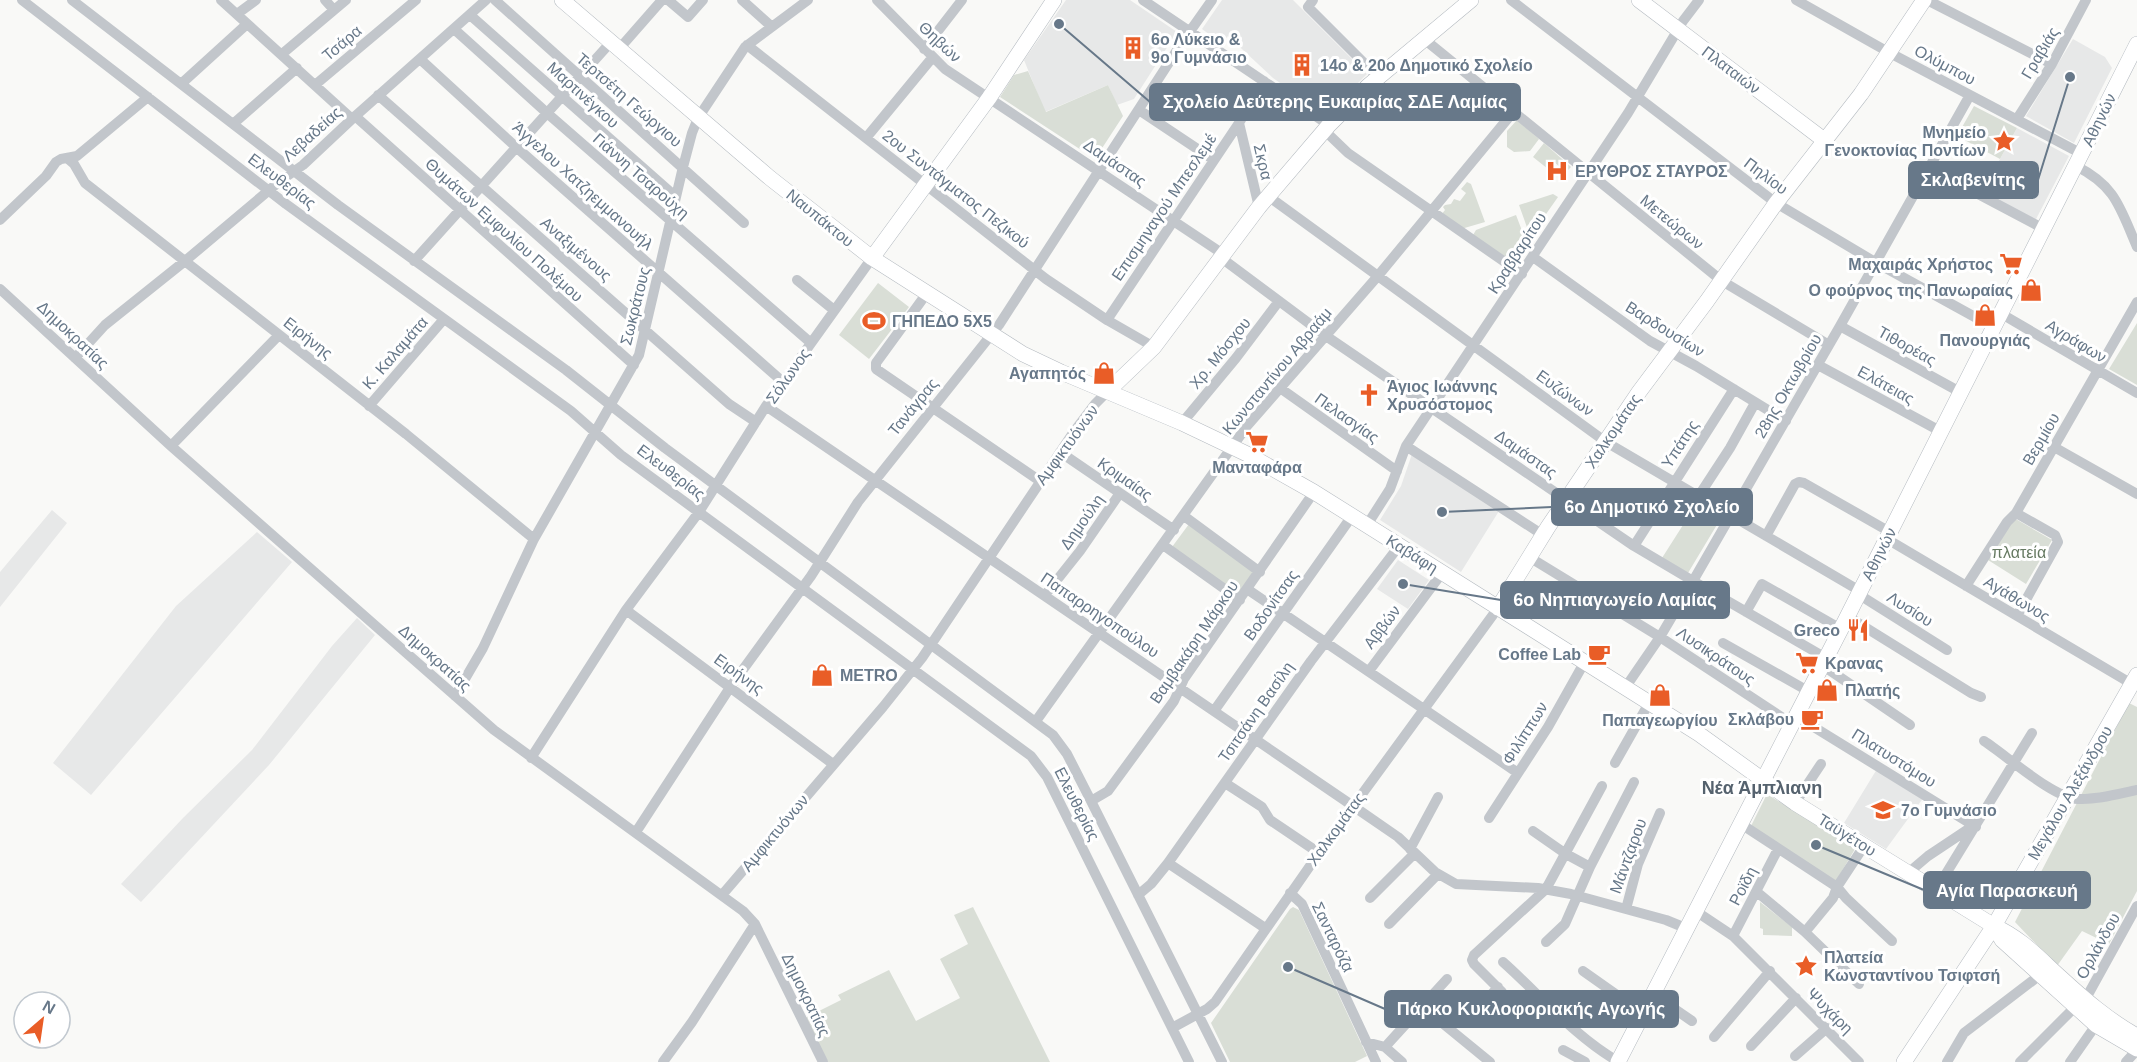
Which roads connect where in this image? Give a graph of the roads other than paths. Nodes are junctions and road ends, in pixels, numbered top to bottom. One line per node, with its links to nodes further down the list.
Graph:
1 (22, 0): 56 (street, Ελευθερίας)
2 (221, 0): 30 (street, Θυμάτων Εμφυλίου Πολέμου)
3 (256, 0): 30 (street)
4 (325, 0): 29 (street)
5 (346, 0): 29 (street)
6 (416, 0): 52 (street, Τσάρα)
7 (486, 0): 31 (street, Λεβαδείας)
8 (495, 0): 48 (street, Τερτσέτη Γεώργιου)
9 (562, 0): 40 (street, Ναυπάκτου)
10 (662, 0): 40 (street)
11 (668, 0): 12 (street)
12 (703, 0)
13 (742, 0): 33 (street)
14 (877, 0): 41 (street, Θηβών)
15 (962, 0): 41 (street)
16 (1054, 0): 57 (street, Σόλωνος)
17 (1143, 0): 36 (street)
18 (1212, 0): 36 (street, Τανάγρας)
19 (1471, 0): 37 (street, Αμφικτυόνων)
20 (1511, 0): 58 (street, Πηλίου)
21 (1639, 0): 35 (street, Πλαταιών)
22 (1699, 0): 35 (street, Κραββαρίτου)
23 (1796, 0): 42 (street, Ολύμπου)
24 (1925, 0): 42 (street, Χαλκομάτας); 46 (street)
25 (2086, 0): 46 (street, Γραβιάς)
26 (78, 1): 51 (street, Ελευθερίας)
27 (804, 1): 33 (street, Σωκράτους)
28 (1311, 4): 49 (street)
29 (334, 10): 43 (street)
30 (237, 14): 32 (street, Θυμάτων Εμφυλίου Πολέμου)
31 (470, 15): 34 (street, Λεβαδείας); 55 (street, Μαρτινέγκου)
32 (247, 24): 43 (street, Θυμάτων Εμφυλίου Πολέμου); 51 (street)
33 (771, 26): 39 (street, Σωκράτους)
34 (454, 29): 45 (street, Λεβαδείας); 61 (street, Γιάννη Τσαρούχη)
35 (1678, 30): 58 (street, Κραββαρίτου); 69 (street, Πλαταιών)
36 (1190, 32): 50 (street); 59 (street, Τανάγρας)
37 (1424, 39): 49 (street, Αμφικτυόνων); 60 (street, Μετεώρων)
38 (2137, 44): 73 (street, Αθηνών)
39 (747, 45): 63 (street, Σωκράτους); 68 (street, 2ου Συντάγματος Πεζικού)
40 (615, 46): 48 (street); 63 (street, Ναυπάκτου)
41 (924, 49): 44 (street, Θηβών)
42 (1890, 53): 54 (street, Ολύμπου); 69 (street, Χαλκομάτας)
43 (282, 54): 47 (street, Θυμάτων Εμφυλίου Πολέμου)
44 (932, 58): 57 (street, Θηβών); 68 (street)
45 (420, 59): 53 (street, Λεβαδείας); 70 (street, Άγγελου Χατζηεμμανουήλ)
46 (2052, 64): 64 (street, Γραβιάς)
47 (297, 68): 52 (street, Θυμάτων Εμφυλίου Πολέμου); 66 (street)
48 (579, 76): 55 (street); 74 (street, Τερτσέτη Γεώργιου)
49 (1379, 78): 67 (street, Αμφικτυόνων)
50 (1264, 81): 65 (street, Επισμηναγού Μπεσλεμέ); 67 (street)
51 (182, 84): 66 (street, Ελευθερίας)
52 (315, 85): 62 (street, Θυμάτων Εμφυλίου Πολέμου)
53 (378, 95): 62 (street, Λεβαδείας); 80 (street, Αναξιμένους)
54 (1970, 95): 64 (street, Ολύμπου); 75 (street, 28ης Οκτωβρίου)
55 (562, 96): 61 (street); 82 (street, Μαρτινέγκου)
56 (148, 97): 71 (street); 81 (street, Ελευθερίας)
57 (989, 98): 76 (street, Δαμάστας); 79 (street, Σόλωνος)
58 (1637, 98): 78 (street, Κραββαρίτου); 84 (street, Πηλίου)
59 (1139, 110): 72 (street); 76 (street, Τανάγρας)
60 (1514, 111): 78 (street, Μετεώρων); 86 (street, Κωνσταντίνου Αβραάμ)
61 (547, 113): 70 (street); 89 (street, Γιάννη Τσαρούχη)
62 (353, 118): 77 (street, Λεβαδείας); 85 (street, Θυμάτων Εμφυλίου Πολέμου)
63 (698, 118): 74 (street, Σωκράτους); 95 (street, Ναυπάκτου)
64 (2017, 120): 73 (street, Ολύμπου)
65 (1239, 123): 72 (street, Επισμηναγού Μπεσλεμέ); 83 (street, Σκρα)
66 (233, 124): 77 (street, Ελευθερίας)
67 (1327, 128): 83 (street, Αμφικτυόνων); 86 (street)
68 (866, 138): 79 (street, 2ου Συντάγματος Πεζικού)
69 (1824, 140): 84 (street, Χαλκομάτας)
70 (516, 147): 80 (street); 100 (street, Άγγελου Χατζηεμμανουήλ)
71 (67, 158): 87 (street); 96 (street, Ειρήνης)
72 (1214, 160): 88 (street, Επισμηναγού Μπεσλεμέ)
73 (2079, 160): 91 (street, Αθηνών); 92 (street, Ολύμπου)
74 (683, 167): 82 (street, Σωκράτους); 90 (street, Τερτσέτη Γεώργιου)
75 (1929, 168): 91 (street); 98 (street, 28ης Οκτωβρίου)
76 (1100, 171): 88 (street, Δαμάστας); 99 (street, Τανάγρας)
77 (294, 172): 81 (street, Λεβαδείας); 97 (street, Ελευθερίας)
78 (1588, 173): 94 (street, Κραββαρίτου); 104 (street, Μετεώρων)
79 (925, 184): 95 (street, Σόλωνος); 99 (street, 2ου Συντάγματος Πεζικού)
80 (481, 185): 85 (street); 114 (street, Αναξιμένους)
81 (269, 190): 96 (street, Λεβαδείας); 110 (street, Ελευθερίας)
82 (676, 197): 89 (street, Σωκράτους)
83 (1263, 202): 93 (street, Αμφικτυόνων); 102 (street, Ευζώνων)
84 (1776, 203): 98 (street, Πηλίου); 104 (street, Χαλκομάτας)
85 (459, 210): 97 (street); 124 (street, Θυμάτων Εμφυλίου Πολέμου)
86 (1431, 211): 101 (street); 102 (street, Κωνσταντίνου Αβραάμ)
87 (0, 220)
88 (1173, 220): 93 (street, Δαμάστας); 111 (street, Επισμηναγού Μπεσλεμέ)
89 (671, 221): 100 (street, Σωκράτους); 118 (street, Γιάννη Τσαρούχη)
90 (744, 223)
91 (2043, 230): 112 (street, Αθηνών)
92 (2137, 247)
93 (1222, 256): 107 (street, Δαμάστας); 120 (street, Αμφικτυόνων)
94 (1533, 257): 101 (street, Κραββαρίτου); 122 (street, Βαρδουσίων)
95 (872, 258): 106 (street, Ναυπάκτου); 109 (street, Σόλωνος)
96 (185, 261): 116 (street, Ειρήνης); 123 (street, Λεβαδείας)
97 (414, 261): 136 (street, Ελευθερίας)
98 (1875, 262): 112 (street, Πηλίου); 113 (street, 28ης Οκτωβρίου)
99 (1035, 270): 111 (street, 2ου Συντάγματος Πεζικού); 115 (street, Τανάγρας)
100 (659, 274): 114 (street, Σωκράτους); 127 (street, Άγγελου Χατζηεμμανουήλ)
101 (1522, 274): 121 (street, Κραββαρίτου)
102 (1377, 277): 117 (street, Κωνσταντίνου Αβραάμ); 121 (street, Ευζώνων)
103 (797, 280): 109 (street)
104 (1722, 281): 119 (street, Μετεώρων); 122 (street, Χαλκομάτας)
105 (0, 289): 123 (street, Δημοκρατίας)
106 (927, 294): 115 (street, Ναυπάκτου); 137 (street)
107 (1279, 302): 117 (street, Δαμάστας); 141 (street, Χρ. Μόσχου)
108 (2137, 302): 126 (street, Βερμίου)
109 (834, 310): 118 (street, Σόλωνος)
110 (444, 319): 134 (street, Κ. Καλαμάτα); 143 (street, Ελευθερίας)
111 (1107, 320): 120 (street, 2ου Συντάγματος Πεζικού)
112 (1997, 320): 126 (street, Αγράφων); 131 (street, Αθηνών)
113 (1840, 326): 119 (street, 28ης Οκτωβρίου); 131 (street, Τιθορέας)
114 (646, 331): 124 (street, Σωκράτους); 140 (street, Αναξιμένους)
115 (991, 334): 130 (street, Ναυπάκτου); 137 (street, Τανάγρας)
116 (279, 335): 134 (street, Ειρήνης); 145 (street)
117 (1326, 336): 128 (street, Κωνσταντίνου Αβραάμ); 138 (street, Δαμάστας)
118 (811, 343): 127 (street, Σόλωνος)
119 (1829, 345): 125 (street, 28ης Οκτωβρίου)
120 (1154, 347): 130 (street, Αμφικτυόνων)
121 (1473, 347): 138 (street, Κραββαρίτου); 144 (street, Ευζώνων)
122 (1670, 352): 129 (street, Βαρδουσίων); 144 (street, Χαλκομάτας)
123 (75, 358): 145 (street, Δημοκρατίας)
124 (634, 365): 136 (street, Σωκράτους)
125 (1818, 365): 139 (street, 28ης Οκτωβρίου); 142 (street, Ελάτειας)
126 (2097, 372): 132 (street, Αγράφων); 148 (street, Βερμίου)
127 (783, 382): 135 (street, Σόλωνος)
128 (1280, 388): 147 (street, Κωνσταντίνου Αβραάμ); 150 (street, Πελασγίας)
129 (1734, 389): 133 (street, Βαρδουσίων); 153 (street, Υπάτης)
130 (1108, 391): 141 (street, Καβάφη); 149 (street, Αμφικτυόνων)
131 (1960, 393): 142 (street, Αθηνών)
132 (2137, 393)
133 (1755, 403): 139 (street, Βαρδουσίων); 158 (street)
134 (369, 406): 170 (street, Ειρήνης)
135 (766, 406): 140 (street, Σόλωνος); 151 (street, Παπαρρηγοπούλου)
136 (611, 407): 143 (street, Σωκράτους); 154 (street, Ελευθερίας)
137 (932, 408): 151 (street, Τανάγρας); 152 (street)
138 (1432, 408): 146 (street, Κραββαρίτου); 159 (street, Δαμάστας)
139 (1786, 421): 162 (street, 28ης Οκτωβρίου)
140 (756, 422): 154 (street, Σόλωνος)
141 (1182, 423): 147 (street, Καβάφη)
142 (1940, 431): 168 (street, Αθηνών)
143 (596, 433): 160 (street, Ελευθερίας); 170 (street, Σωκράτους)
144 (1606, 442): 153 (street, Ευζώνων); 159 (street, Χαλκομάτας)
145 (171, 446): 207 (street, Δημοκρατίας)
146 (1406, 446): 150 (street, Κραββαρίτου); 167 (street)
147 (1233, 447): 155 (street, Καβάφη); 163 (street, Κωνσταντίνου Αβραάμ)
148 (2054, 447): 157 (street); 161 (street, Βερμίου)
149 (1060, 452): 152 (street, Αμφικτυόνων); 156 (street, Κριμαίας)
150 (1396, 471): 165 (street, Κραββαρίτου)
151 (875, 480): 174 (street, Παπαρρηγοπούλου); 176 (street, Τανάγρας)
152 (1041, 481): 174 (street, Αμφικτυόνων)
153 (1673, 482): 158 (street, Ευζώνων); 173 (street, Υπάτης)
154 (716, 486): 160 (street, Σόλωνος); 176 (street, Ελευθερίας)
155 (1314, 492): 164 (street, Καβάφη); 177 (street, Βαμβακάρη Μάρκου)
156 (1120, 493): 166 (street, Κριμαίας); 184 (street, Δημούλη)
157 (2137, 494)
158 (1698, 497): 162 (street, Ευζώνων)
159 (1566, 500): 167 (street, Χαλκομάτας); 173 (street, Δαμάστας)
160 (699, 512): 181 (street, Ελευθερίας); 187 (street, Σόλωνος)
161 (2016, 513): 180 (street, Βερμίου); 190 (street)
162 (1730, 515): 169 (street, Ευζώνων); 179 (street, 28ης Οκτωβρίου)
163 (1184, 516): 166 (street, Κωνσταντίνου Αβραάμ); 177 (street)
164 (1352, 516): 165 (street, Καβάφη); 189 (street, Βοδονίτσας)
165 (1367, 525): 172 (street, Καβάφη)
166 (1174, 530): 171 (street, Κωνσταντίνου Αβραάμ)
167 (1543, 535): 175 (street, Χαλκομάτας)
168 (1888, 535): 169 (street, Αγάθωνος); 180 (street, Αγάθωνος); 183 (street, Αθηνών)
169 (1766, 536): 183 (street, Ευζώνων)
170 (534, 539): 207 (street, Σωκράτους)
171 (1163, 545): 185 (street); 192 (street, Κωνσταντίνου Αβραάμ)
172 (1399, 546): 178 (street, Καβάφη); 194 (street, Τσιτσάνη Βασίλη)
173 (1634, 546): 179 (street, Δαμάστας)
174 (989, 557): 184 (street, Παπαρρηγοπούλου); 196 (street, Αμφικτυόνων)
175 (1529, 557): 186 (street, Χαλκομάτας); 193 (street, Λυσικράτους)
176 (819, 563): 181 (street, Τανάγρας); 196 (street, Ελευθερίας)
177 (1260, 572): 182 (street, Βαμβακάρη Μάρκου)
178 (1442, 573): 186 (street, Καβάφη); 201 (street, Αββών)
179 (1693, 581): 188 (street, Δαμάστας); 193 (street, 28ης Οκτωβρίου)
180 (1966, 586): 190 (street, Αγάθωνος)
181 (803, 587): 200 (street, Ελευθερίας); 202 (street, Τανάγρας)
182 (1247, 589): 185 (street, Βαμβακάρη Μάρκου); 189 (street)
183 (1859, 593): 191 (street, Αθηνών); 197 (street, Λυσίου)
184 (1045, 595): 192 (street, Παπαρρηγοπούλου)
185 (1240, 600): 203 (street, Βαμβακάρη Μάρκου)
186 (1498, 608): 199 (street, Καβάφη); 210 (street, Χαλκομάτας)
187 (626, 610): 202 (street, Ειρήνης); 218 (street, Σόλωνος)
188 (1746, 612): 191 (street); 198 (street, Δαμάστας)
189 (1283, 614): 194 (street); 211 (street, Βοδονίτσας)
190 (2017, 616): 204 (street, Αγάθωνος)
191 (1844, 623): 198 (street, Αθηνών); 208 (street)
192 (1100, 633): 203 (street, Παπαρρηγοπούλου); 213 (street, Κωνσταντίνου Αβραάμ)
193 (1660, 637): 205 (street, 28ης Οκτωβρίου); 212 (street, Λυσικράτους)
194 (1325, 642): 201 (street); 216 (street, Τσιτσάνη Βασίλη)
195 (1723, 643): 206 (street)
196 (932, 644): 200 (street, Αμφικτυόνων); 213 (street, Ελευθερίας)
197 (1947, 650)
198 (1824, 661): 206 (street, Αθηνών); 214 (street, Δαμάστας)
199 (1584, 663): 205 (street, Καβάφη); 223 (street, Φιλίππων)
200 (913, 669): 221 (street, Αμφικτυόνων); 288 (street, Ελευθερίας)
201 (1369, 670): 210 (street)
202 (731, 686): 221 (street, Ειρήνης); 239 (street, Τανάγρας)
203 (1180, 687): 211 (street, Παπαρρηγοπούλου); 231 (street, Βαμβακάρη Μάρκου)
204 (2133, 687): 230 (street, Μεγάλου Αλεξάνδρου)
205 (1625, 688): 209 (street, Καβάφη)
206 (1808, 691): 212 (street, Αθηνών)
207 (455, 696): 218 (street, Δημοκρατίας)
208 (1981, 697)
209 (1649, 703): 219 (street); 224 (street, Καβάφη)
210 (1424, 709): 223 (street); 233 (street, Χαλκομάτας)
211 (1214, 711): 216 (street, Παπαρρηγοπούλου)
212 (1794, 720): 224 (street, Αθηνών); 237 (street, Πλατυστόμου)
213 (1036, 721): 231 (street, Ελευθερίας)
214 (1910, 725)
215 (2032, 733): 220 (street)
216 (1255, 739): 226 (street, Τσιτσάνη Βασίλη); 233 (street, Παπαρρηγοπούλου)
217 (1984, 741): 220 (street)
218 (531, 758): 239 (street, Δημοκρατίας)
219 (1615, 763)
220 (2014, 763): 230 (street); 237 (street)
221 (833, 764): 254 (street, Αμφικτυόνων)
222 (1821, 764): 232 (street)
223 (1518, 773): 235 (street, Φιλίππων)
224 (1764, 780): 232 (street, Ταϋγέτου); 236 (street, Αθηνών)
225 (1634, 782): 246 (street)
226 (1225, 783): 243 (street); 245 (street, Τσιτσάνη Βασίλη)
227 (1602, 786): 244 (street)
228 (2137, 790): 230 (street)
229 (1438, 797): 242 (street)
230 (2067, 797): 263 (street, Μεγάλου Αλεξάνδρου)
231 (1091, 801): 255 (street, Ελευθερίας)
232 (1795, 803): 240 (street, Ταϋγέτου)
233 (1353, 806): 242 (street, Παπαρρηγοπούλου); 243 (street, Χαλκομάτας)
234 (1660, 813): 258 (street, Μάντζαρου)
235 (1490, 818)
236 (1741, 824): 241 (street); 259 (street, Αθηνών)
237 (1975, 826): 247 (street); 251 (street)
238 (1533, 831): 244 (street)
239 (636, 832): 254 (street, Δημοκρατίας)
240 (1864, 846): 247 (street, Ταϋγέτου); 249 (street)
241 (1778, 849): 249 (street); 252 (street, Ροϊδη)
242 (1412, 851): 248 (street, Παπαρρηγοπούλου); 257 (street)
243 (1319, 853): 253 (street, Χαλκομάτας)
244 (1566, 854): 246 (street); 250 (street)
245 (1168, 863): 255 (street, Τσιτσάνη Βασίλη); 264 (street)
246 (1590, 867): 256 (street)
247 (1908, 873): 251 (street, Ταϋγέτου)
248 (1438, 874): 250 (street, Παπαρρηγοπούλου); 262 (street)
249 (1837, 887): 266 (street); 268 (street)
250 (1546, 889): 256 (street, Παπαρρηγοπούλου); 277 (street)
251 (1936, 890): 263 (street, Ταϋγέτου)
252 (1757, 892): 266 (street); 267 (street, Ροϊδη)
253 (1290, 893): 264 (street, Χαλκομάτας); 292 (street, Σανταρόζα)
254 (722, 895): 261 (street, Δημοκρατίας)
255 (1138, 895): 283 (street, Ελευθερίας)
256 (1576, 895): 258 (street, Παπαρρηγοπούλου); 269 (street)
257 (1371, 898)
258 (1626, 909): 265 (street, Παπαρρηγοπούλου)
259 (1697, 912): 265 (street, Αθηνών); 267 (street, Ψυχάρη)
260 (2136, 912): 280 (street, Ορλάνδου)
261 (754, 924): 299 (street); 300 (street, Δημοκρατίας)
262 (1389, 924)
263 (1994, 926): 274 (street, Ταϋγέτου); 280 (street, Ταϋγέτου); 298 (street, Μεγάλου Αλεξάνδρου)
264 (1265, 928): 283 (street, Χαλκομάτας)
265 (1688, 929): 278 (street, Αθηνών)
266 (1805, 932): 276 (street)
267 (1733, 936): 272 (street, Ψυχάρη)
268 (1892, 941)
269 (1546, 942)
270 (1503, 962): 273 (street)
271 (1583, 971): 284 (street)
272 (1770, 971): 279 (street, Ψυχάρη); 291 (street)
273 (1515, 973): 277 (street); 307 (street)
274 (2040, 975): 280 (street, Ταϋγέτου); 309 (street)
275 (1447, 979): 294 (street)
276 (1859, 984)
277 (1499, 988): 281 (street); 282 (street)
278 (1654, 995): 284 (street, Αθηνών); 285 (street)
279 (1796, 998): 289 (street, Ψυχάρη); 293 (street)
280 (2080, 1004): 287 (street, Ταϋγέτου); 290 (street, Ταϋγέτου); 310 (street, Ορλάνδου)
281 (1482, 1005)
282 (1498, 1007)
283 (1197, 1014): 288 (street, Χαλκομάτας); 302 (street, Ελευθερίας)
284 (1644, 1014): 307 (street, Αθηνών)
285 (1692, 1021)
286 (1441, 1022): 305 (street)
287 (2096, 1025): 296 (street, Ταϋγέτου); 311 (street)
288 (1172, 1028): 301 (street, Ελευθερίας)
289 (1827, 1028): 297 (street); 308 (street, Ψυχάρη)
290 (2137, 1036)
291 (1714, 1037)
292 (1366, 1042): 294 (street); 303 (street, Σανταρόζα)
293 (1751, 1046)
294 (1385, 1047): 304 (street)
295 (1563, 1050): 306 (street)
296 (2137, 1050): 312 (street)
297 (1794, 1056)
298 (1906, 1061)
299 (663, 1062)
300 (823, 1062)
301 (1189, 1062)
302 (1222, 1062)
303 (1376, 1062)
304 (1402, 1062)
305 (1490, 1062)
306 (1585, 1062)
307 (1618, 1062)
308 (1859, 1062)
309 (1947, 1062)
310 (2020, 1062)
311 (2070, 1062)
312 (2126, 1062)

